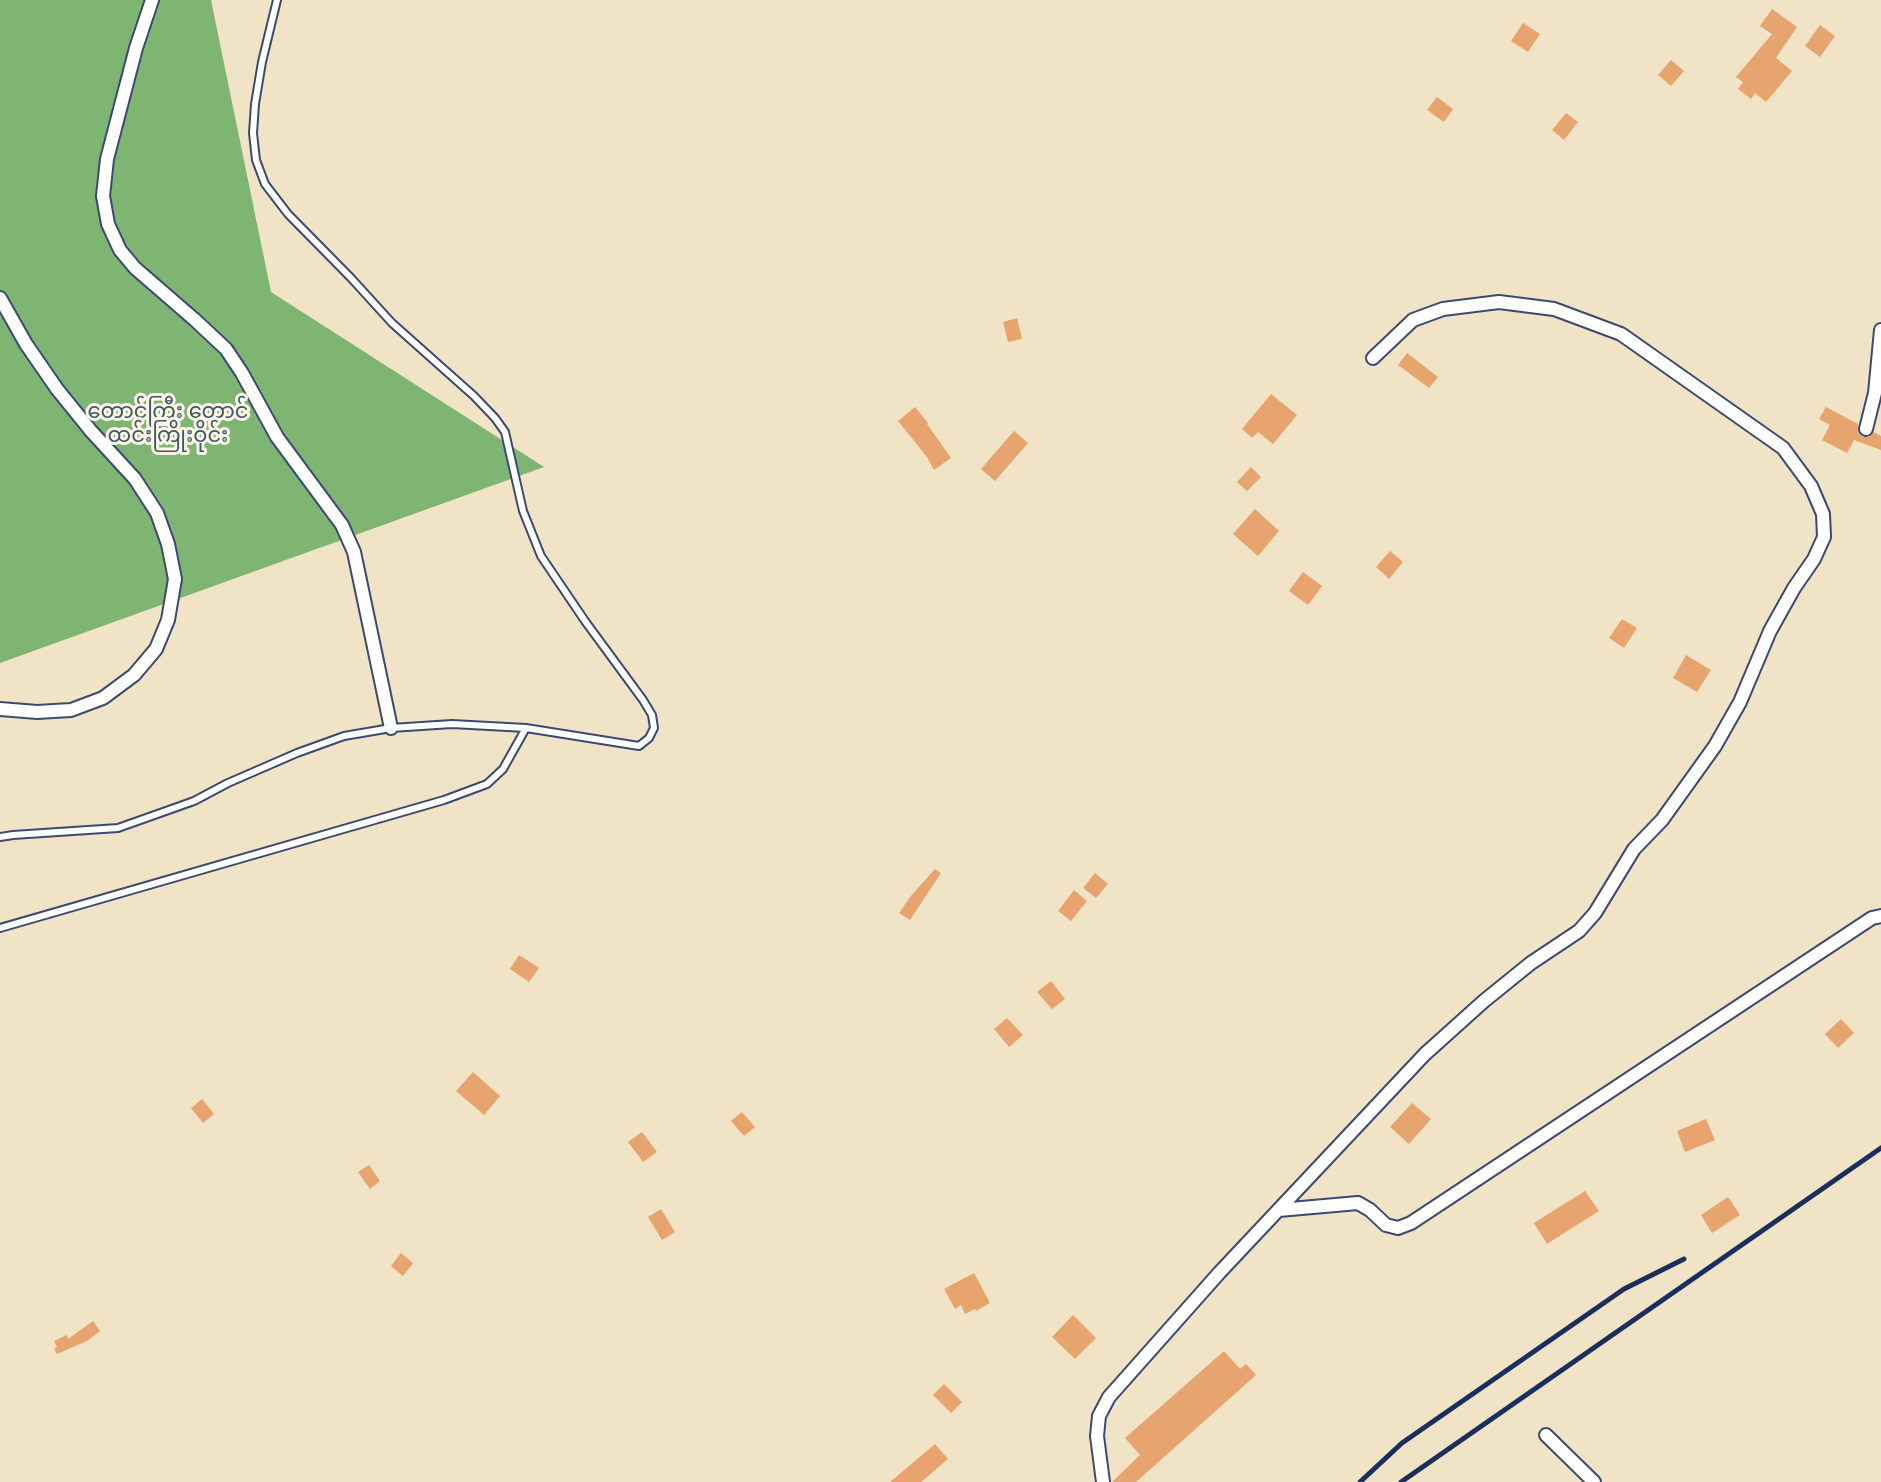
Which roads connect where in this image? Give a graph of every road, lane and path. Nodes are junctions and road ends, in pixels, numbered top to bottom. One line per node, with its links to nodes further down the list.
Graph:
1 (152, 0): 8 (street)
2 (277, 0): 9 (lane)
3 (0, 299): 7 (street)
4 (1881, 330): 6 (street)
5 (1373, 358): 13 (street)
6 (1866, 429)
7 (0, 709)
8 (391, 728): 9 (lane); 10 (lane)
9 (526, 728): 12 (lane)
10 (0, 837)
11 (1881, 916): 13 (street)
12 (0, 928)
13 (1279, 1210): 15 (street)
14 (1546, 1435): 16 (street)
15 (1103, 1482)
16 (1594, 1482)

